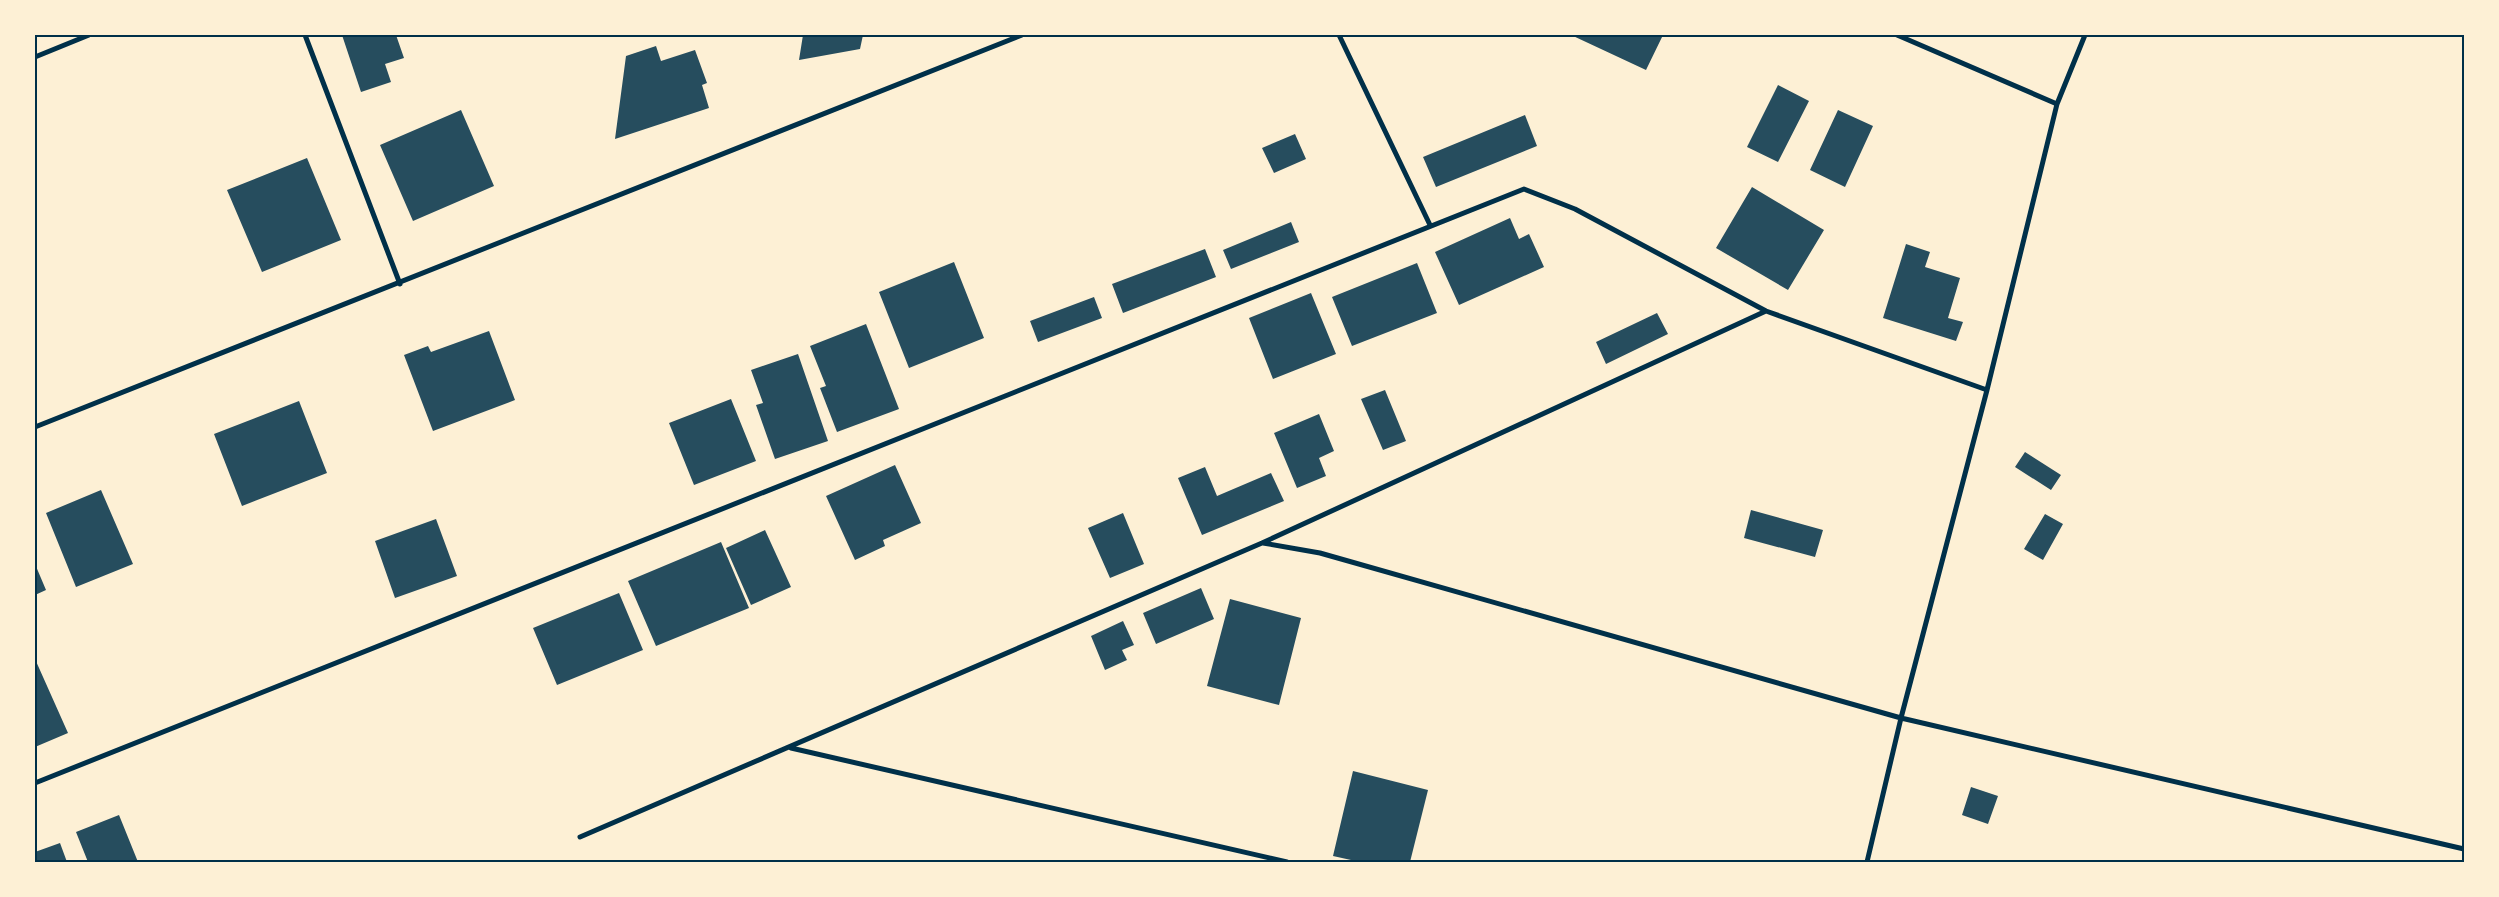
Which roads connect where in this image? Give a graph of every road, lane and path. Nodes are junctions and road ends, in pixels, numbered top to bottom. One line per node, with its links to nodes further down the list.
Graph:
1 (89, 35): 7 (street)
2 (304, 35): 10 (street)
3 (1022, 35): 10 (street)
4 (1339, 35): 9 (street)
5 (1897, 35): 8 (street)
6 (2085, 35): 8 (street)
7 (35, 57)
8 (2057, 104): 12 (street)
9 (1430, 225): 11 (street); 17 (street)
10 (400, 284): 13 (street)
11 (1766, 311): 12 (street); 14 (street)
12 (1987, 390): 15 (street)
13 (35, 428)
14 (1262, 543): 15 (street); 16 (street)
15 (1902, 718): 19 (street); 21 (street)
16 (791, 748): 18 (street); 20 (street)
17 (35, 783)
18 (580, 837)
19 (2464, 849)
20 (1287, 862)
21 (1867, 862)

